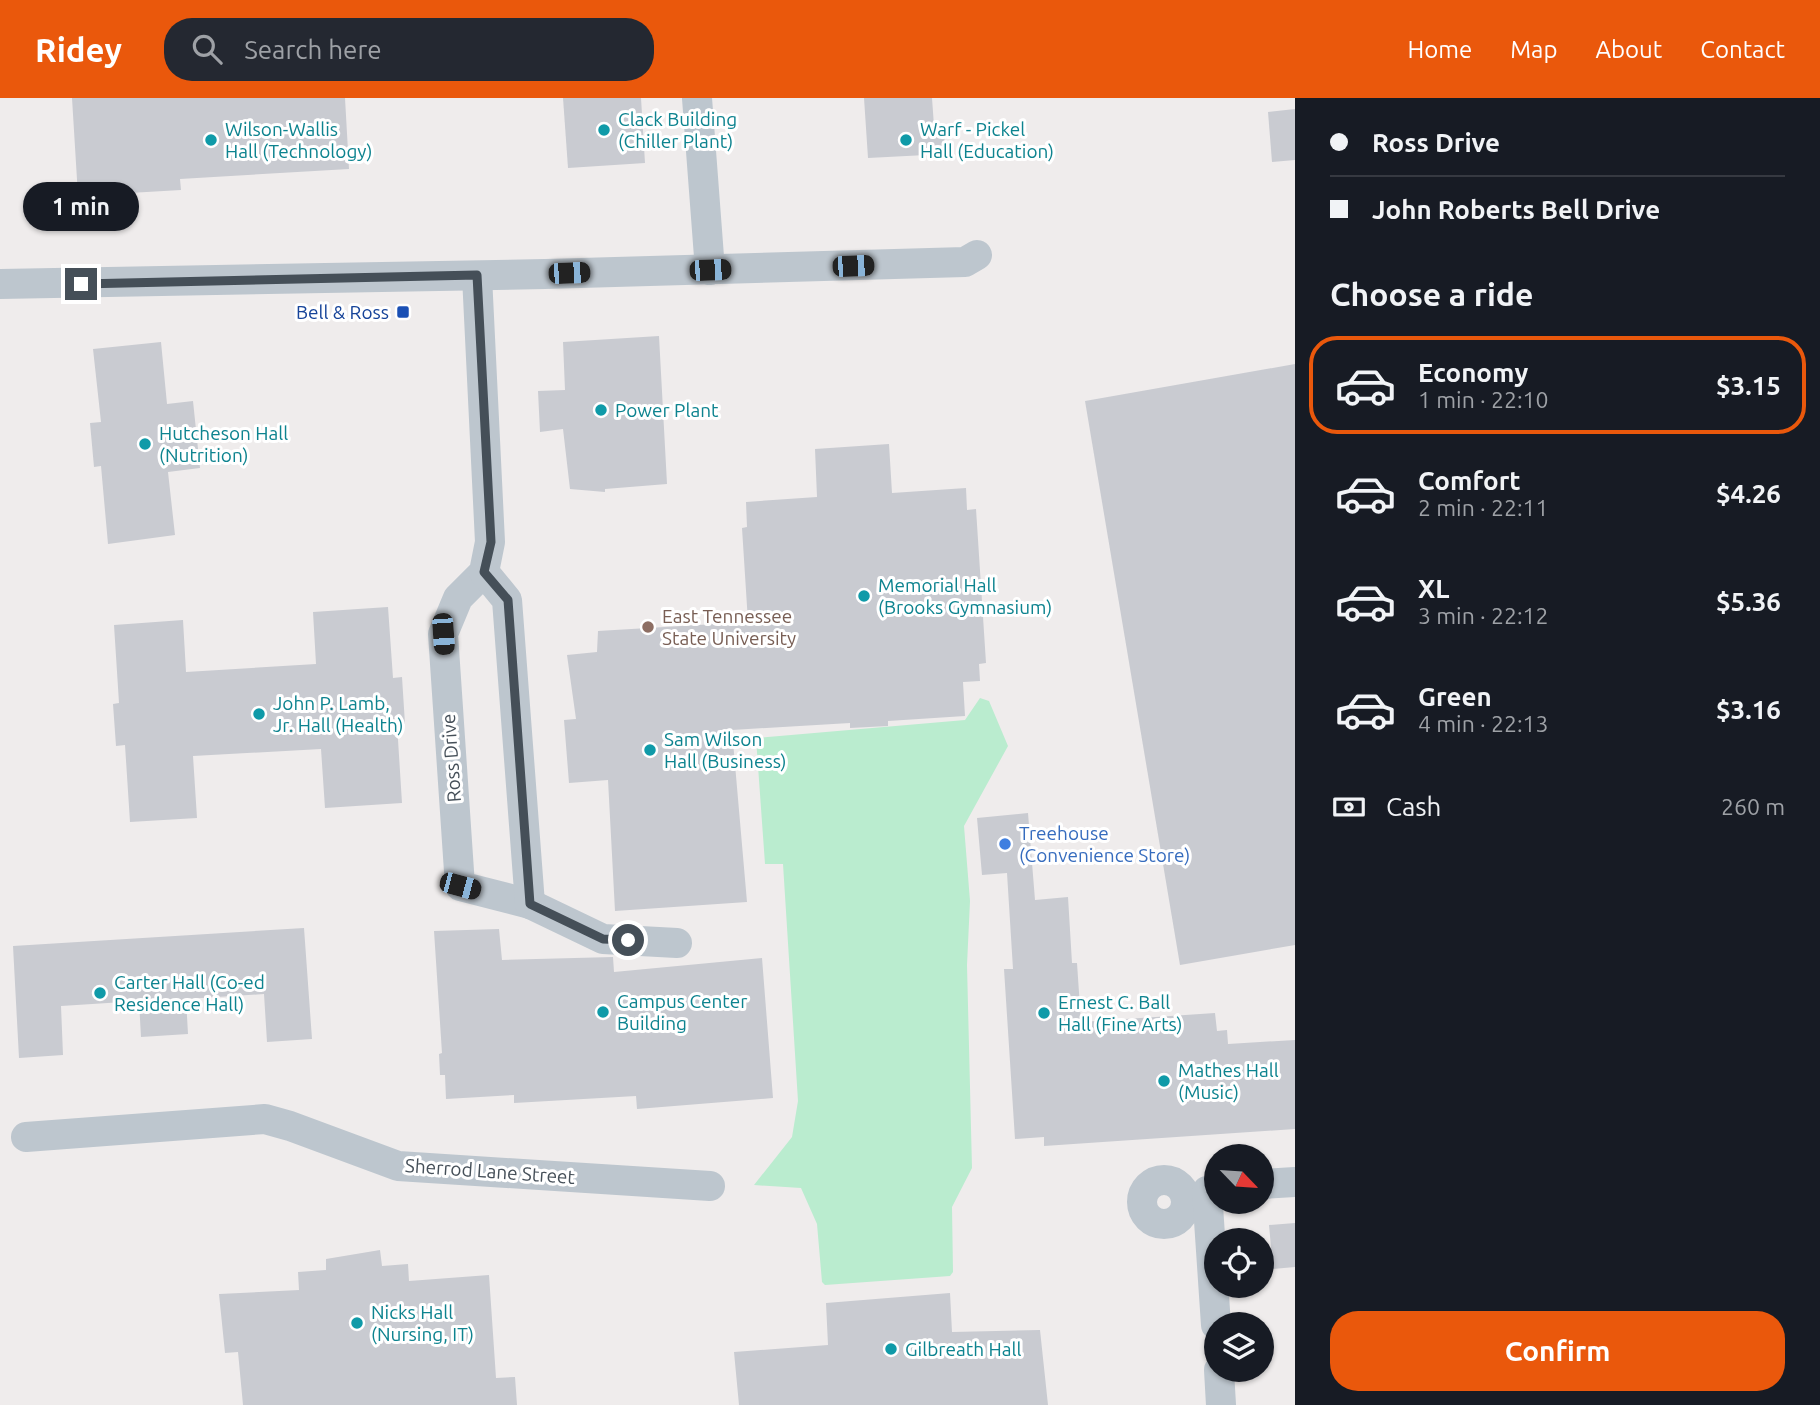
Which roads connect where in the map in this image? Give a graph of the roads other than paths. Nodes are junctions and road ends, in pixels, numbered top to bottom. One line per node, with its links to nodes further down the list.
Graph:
1 (697, 98): 3 (street)
2 (977, 254): 3 (street)
3 (710, 270): 4 (street)
4 (477, 275): 5 (street); 6 (street)
5 (0, 284)
6 (484, 572): 7 (street); 7 (street, Ross Drive)
7 (530, 904): 8 (street, Ross Drive)
8 (677, 943)
9 (26, 1137): 12 (street, Sherrod Lane Street)
10 (1295, 1182): 11 (street)
11 (1274, 1183)
12 (710, 1186)
13 (1203, 1192): 13 (street); 14 (street)
14 (1215, 1312)
15 (1220, 1382): 16 (street)
16 (1221, 1405)

